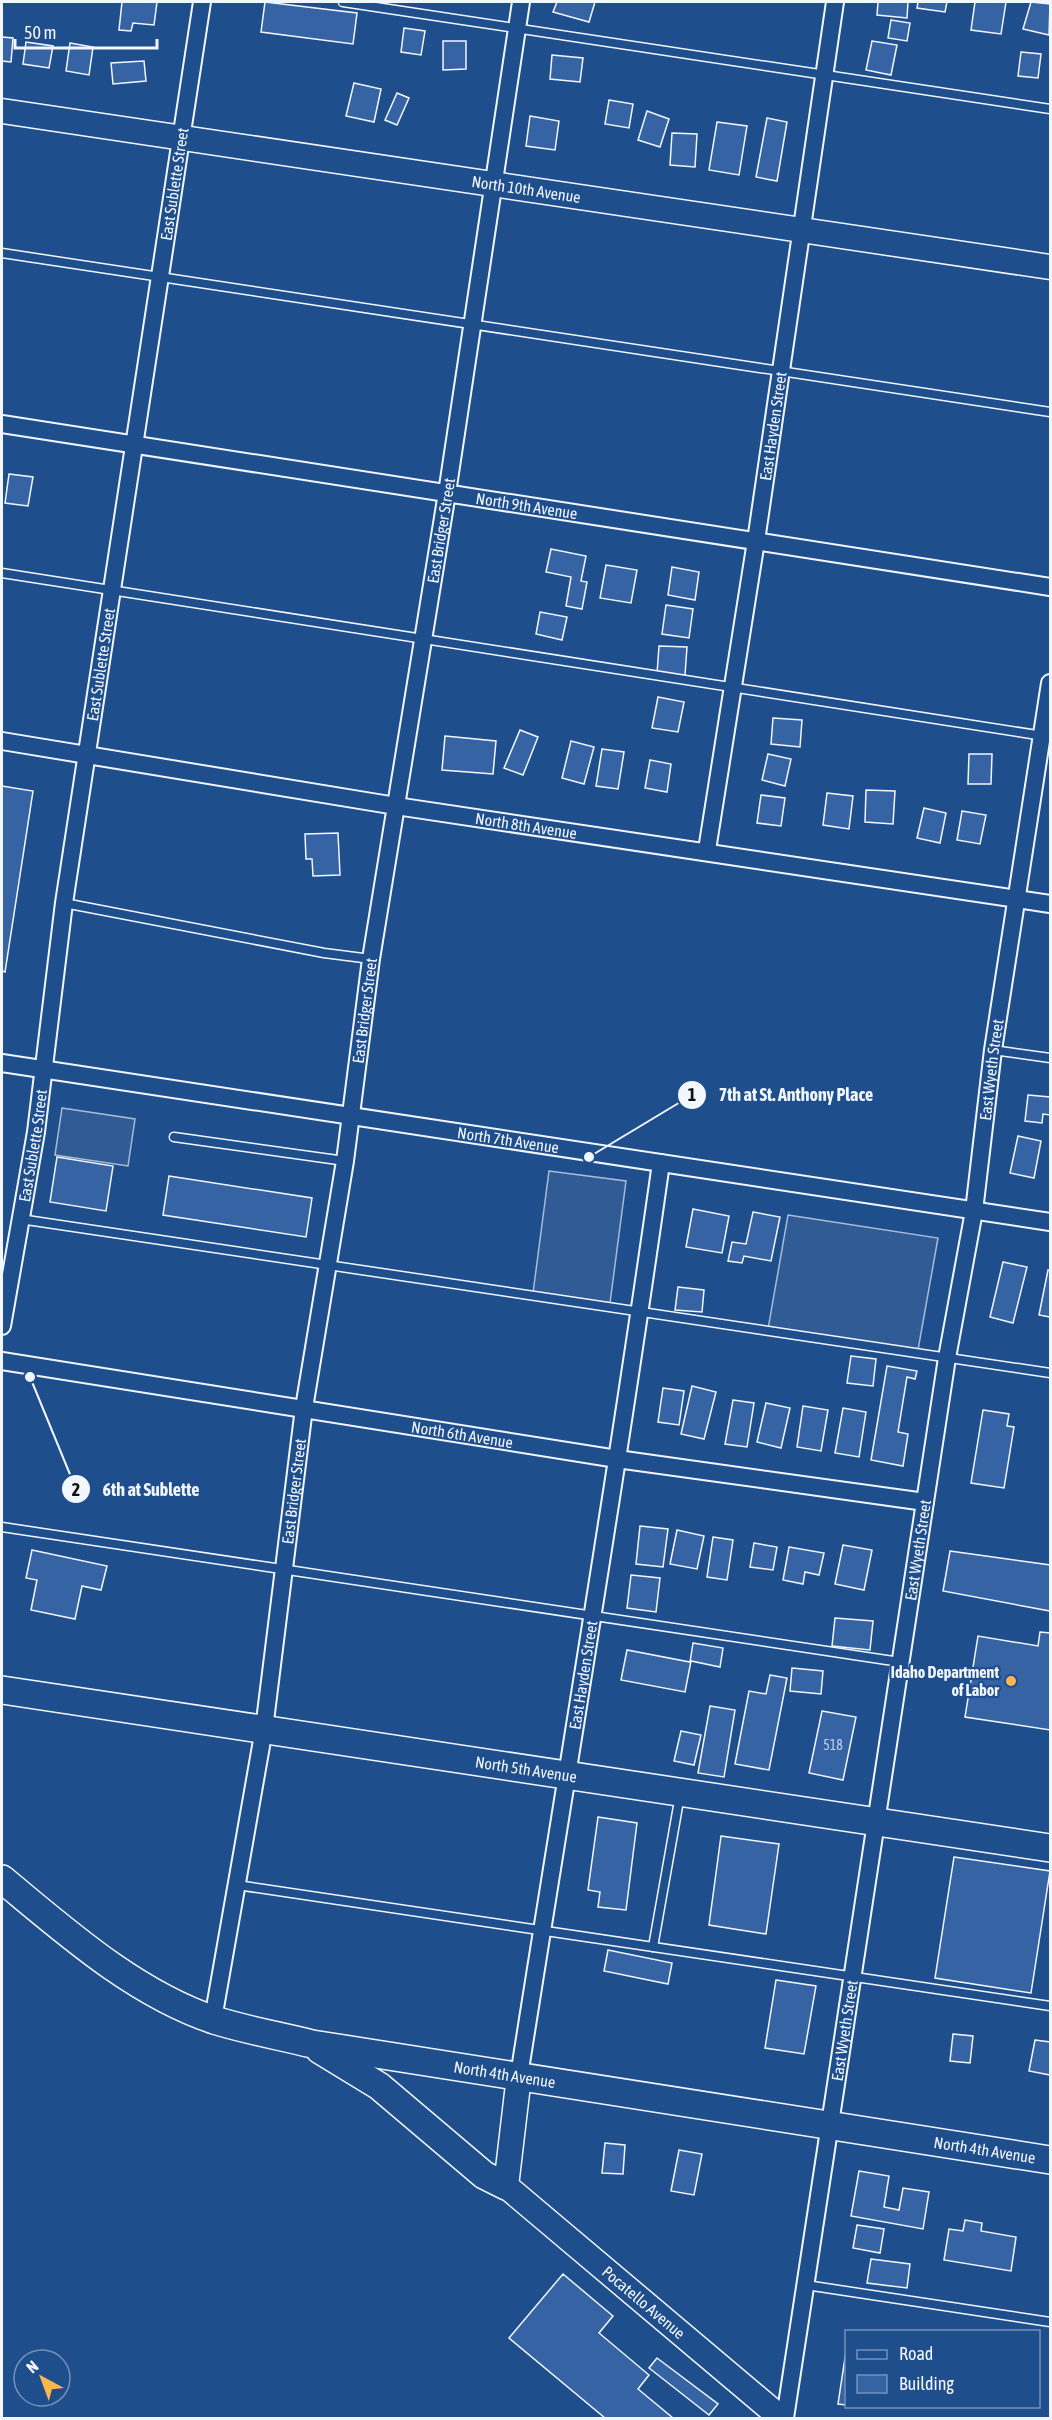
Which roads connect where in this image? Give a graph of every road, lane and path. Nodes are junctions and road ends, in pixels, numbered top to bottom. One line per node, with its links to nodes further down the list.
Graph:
1 (202, 2): 9 (street, East Sublette Street)
2 (343, 2): 5 (lane)
3 (521, 2): 5 (street, East Bridger Street)
4 (835, 2): 6 (street, East Hayden Street)
5 (517, 28): 6 (lane); 10 (street, East Bridger Street)
6 (824, 75): 7 (lane); 11 (street, East Hayden Street)
7 (1050, 109)
8 (2, 111): 9 (street, North 10th Avenue)
9 (181, 138): 10 (street, North 10th Avenue); 14 (street, East Sublette Street)
10 (493, 184): 11 (street, North 10th Avenue); 15 (street, East Bridger Street)
11 (800, 230): 13 (street, North 10th Avenue); 16 (street, East Hayden Street)
12 (2, 253): 14 (lane)
13 (1050, 267)
14 (160, 277): 15 (lane); 19 (street, East Sublette Street)
15 (471, 324): 16 (lane); 20 (street, East Bridger Street)
16 (779, 371): 17 (lane); 21 (street, East Hayden Street)
17 (1050, 412)
18 (2, 424): 19 (street, North 9th Avenue)
19 (135, 445): 20 (street, North 9th Avenue); 24 (street, East Sublette Street)
20 (447, 493): 21 (street, North 9th Avenue); 25 (street, East Bridger Street)
21 (756, 541): 23 (street, North 9th Avenue); 27 (street, East Hayden Street)
22 (2, 573): 24 (lane)
23 (1050, 587)
24 (113, 590): 25 (lane); 30 (street, East Sublette Street)
25 (422, 639): 27 (lane); 31 (street, East Bridger Street)
26 (1050, 683): 28 (street, East Wyeth Street)
27 (731, 687): 28 (lane); 32 (street, East Hayden Street)
28 (1046, 736): 33 (street, East Wyeth Street)
29 (2, 741): 30 (street, North 8th Avenue)
30 (88, 756): 31 (street, North 8th Avenue); 34 (street, East Sublette Street)
31 (396, 806): 32 (street, North 8th Avenue); 36 (street, East Bridger Street)
32 (707, 850): 33 (street, North 8th Avenue)
33 (1017, 898): 35 (street, North 8th Avenue); 37 (street, East Wyeth Street)
34 (64, 903): 36 (lane); 40 (street, East Sublette Street)
35 (1050, 904)
36 (371, 959): 41 (street, East Bridger Street)
37 (993, 1050): 38 (lane); 45 (street, East Wyeth Street)
38 (1050, 1058)
39 (2, 1063): 40 (street, North 7th Avenue)
40 (44, 1070): 41 (street, North 7th Avenue); 46 (street, East Sublette Street)
41 (351, 1118): 43 (street, East Bridger Street); 44 (street, North 7th Avenue)
42 (174, 1137): 43 (lane)
43 (345, 1161): 48 (street, East Bridger Street)
44 (661, 1163): 45 (street, North 7th Avenue); 49 (street, East Hayden Street)
45 (974, 1211): 47 (street, North 7th Avenue); 51 (street, East Wyeth Street)
46 (20, 1219): 48 (lane); 50 (street, East Sublette Street)
47 (1050, 1222)
48 (329, 1265): 49 (lane); 54 (street, East Bridger Street)
49 (640, 1312): 51 (lane); 55 (street, East Hayden Street)
50 (2, 1326)
51 (947, 1358): 53 (lane); 56 (street, East Wyeth Street)
52 (2, 1361): 54 (street, North 6th Avenue)
53 (1050, 1373)
54 (304, 1408): 55 (street, North 6th Avenue); 58 (street, East Bridger Street)
55 (617, 1459): 56 (street, North 6th Avenue); 59 (street, East Hayden Street)
56 (925, 1502): 60 (street, East Wyeth Street)
57 (2, 1527): 58 (lane)
58 (285, 1569): 59 (lane); 62 (street, East Bridger Street)
59 (592, 1616): 60 (lane); 63 (street, East Hayden Street)
60 (900, 1662): 65 (street, East Wyeth Street)
61 (2, 1690): 62 (main road, North 5th Avenue)
62 (264, 1729): 63 (main road, North 5th Avenue); 68 (street, East Bridger Street)
63 (565, 1775): 64 (main road, North 5th Avenue); 69 (street, East Hayden Street)
64 (681, 1792): 65 (main road, North 5th Avenue); 70 (lane)
65 (876, 1822): 66 (main road, North 5th Avenue); 71 (street, East Wyeth Street)
66 (1050, 1848)
67 (2, 1879): 73 (main road, North 4th Avenue)
68 (237, 1885): 69 (lane); 73 (street, East Bridger Street)
69 (542, 1930): 70 (lane); 75 (street, East Hayden Street)
70 (653, 1947): 71 (lane)
71 (852, 1977): 72 (lane); 76 (street, East Wyeth Street)
72 (1050, 2006)
73 (213, 2019): 74 (main road, North 4th Avenue)
74 (312, 2044): 75 (main road, North 4th Avenue); 78 (main road)
75 (519, 2076): 76 (main road, North 4th Avenue); 78 (street, East Hayden Street)
76 (830, 2123): 77 (main road, North 4th Avenue); 79 (street, East Wyeth Street)
77 (1050, 2160)
78 (506, 2186): 81 (street, Pocatello Avenue)
79 (806, 2285): 80 (lane); 81 (street, East Wyeth Street)
80 (1050, 2322)
81 (783, 2418)

